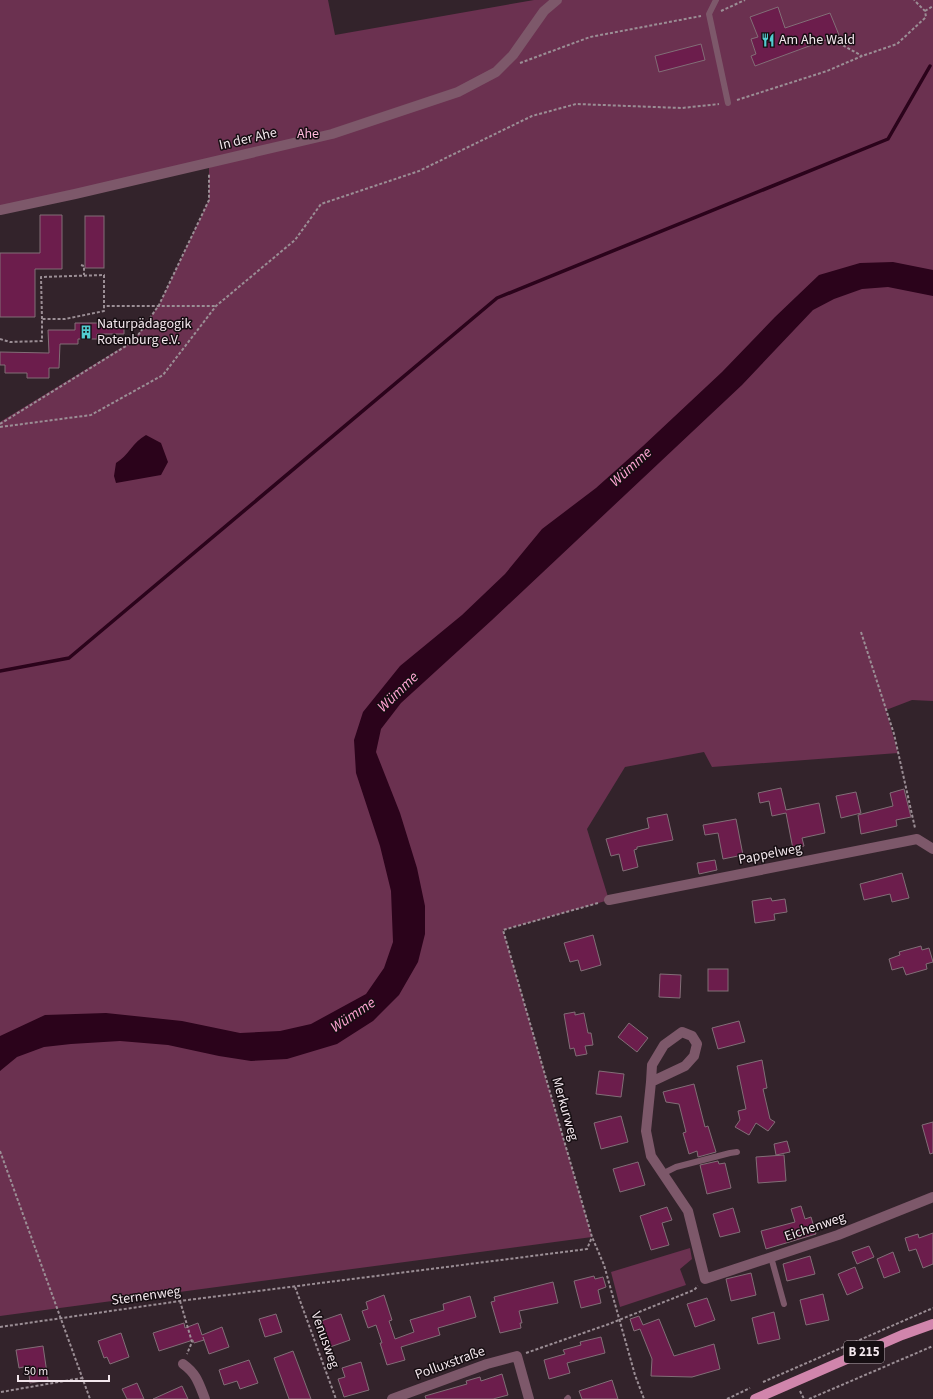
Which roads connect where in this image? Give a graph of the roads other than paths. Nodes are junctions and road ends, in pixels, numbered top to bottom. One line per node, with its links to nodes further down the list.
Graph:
1 (557, 0): 4 (street, In der Ahe)
2 (716, 0): 3 (lane)
3 (728, 103)
4 (0, 210)
5 (933, 849): 6 (street, Pappelweg)
6 (609, 900)
7 (651, 1082): 7 (street); 9 (street)
8 (736, 1152): 9 (lane)
9 (662, 1174): 11 (street, Eichenweg)
10 (933, 1197): 11 (street, Eichenweg)
11 (771, 1257): 12 (lane)
12 (784, 1304)
13 (933, 1324): 18 (main road, B 215)
14 (183, 1364): 15 (street)
15 (205, 1399)
16 (392, 1399): 17 (street, Polluxstraße)
17 (528, 1399)
18 (755, 1399)

